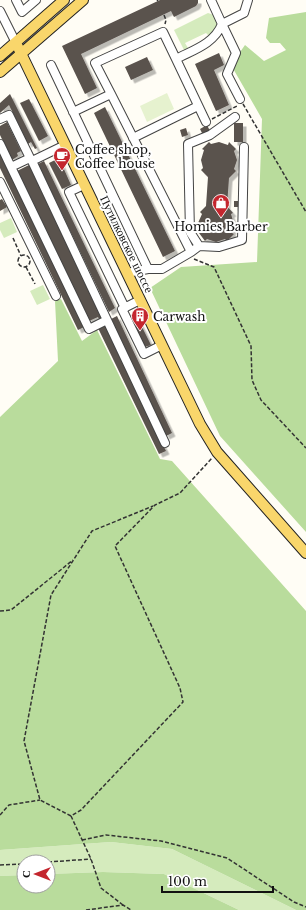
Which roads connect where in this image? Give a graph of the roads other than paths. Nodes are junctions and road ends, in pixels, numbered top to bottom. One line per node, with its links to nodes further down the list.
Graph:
1 (16, 0): 2 (street)
2 (36, 0)
3 (64, 0): 9 (main road)
4 (83, 0): 10 (main road)
5 (210, 0): 8 (street)
6 (248, 0): 8 (street)
7 (0, 11): 9 (street)
8 (222, 24): 12 (street); 16 (street)
9 (16, 43): 10 (main road, Путилковское шоссе); 11 (main road)
10 (21, 54): 14 (main road); 24 (main road, Путилковское шоссе)
11 (0, 56)
12 (176, 59): 15 (street); 17 (street)
13 (51, 66): 18 (street)
14 (0, 72)
15 (111, 94): 18 (street); 22 (street)
16 (241, 101)
17 (198, 106): 21 (street); 22 (street)
18 (73, 112): 32 (street)
19 (235, 116): 30 (street)
20 (0, 119): 26 (street)
21 (206, 122)
22 (133, 138): 31 (street)
23 (0, 144): 27 (street)
24 (65, 145): 26 (street); 29 (main road, Путилковское шоссе)
25 (244, 147): 30 (street)
26 (31, 160): 27 (street); 37 (street)
27 (11, 167): 37 (street)
28 (0, 183): 34 (street)
29 (84, 185): 33 (main road, Путилковское шоссе); 36 (street)
30 (199, 246): 31 (street)
31 (191, 252): 32 (street)
32 (148, 269): 33 (street)
33 (127, 272): 35 (main road, Путилковское шоссе)
34 (56, 296)
35 (140, 300): 36 (street); 38 (main road, Путилковское шоссе)
36 (125, 308): 38 (street)
37 (107, 320): 39 (street)
38 (162, 345): 40 (main road, Путилковское шоссе)
39 (166, 443)
40 (306, 553)

